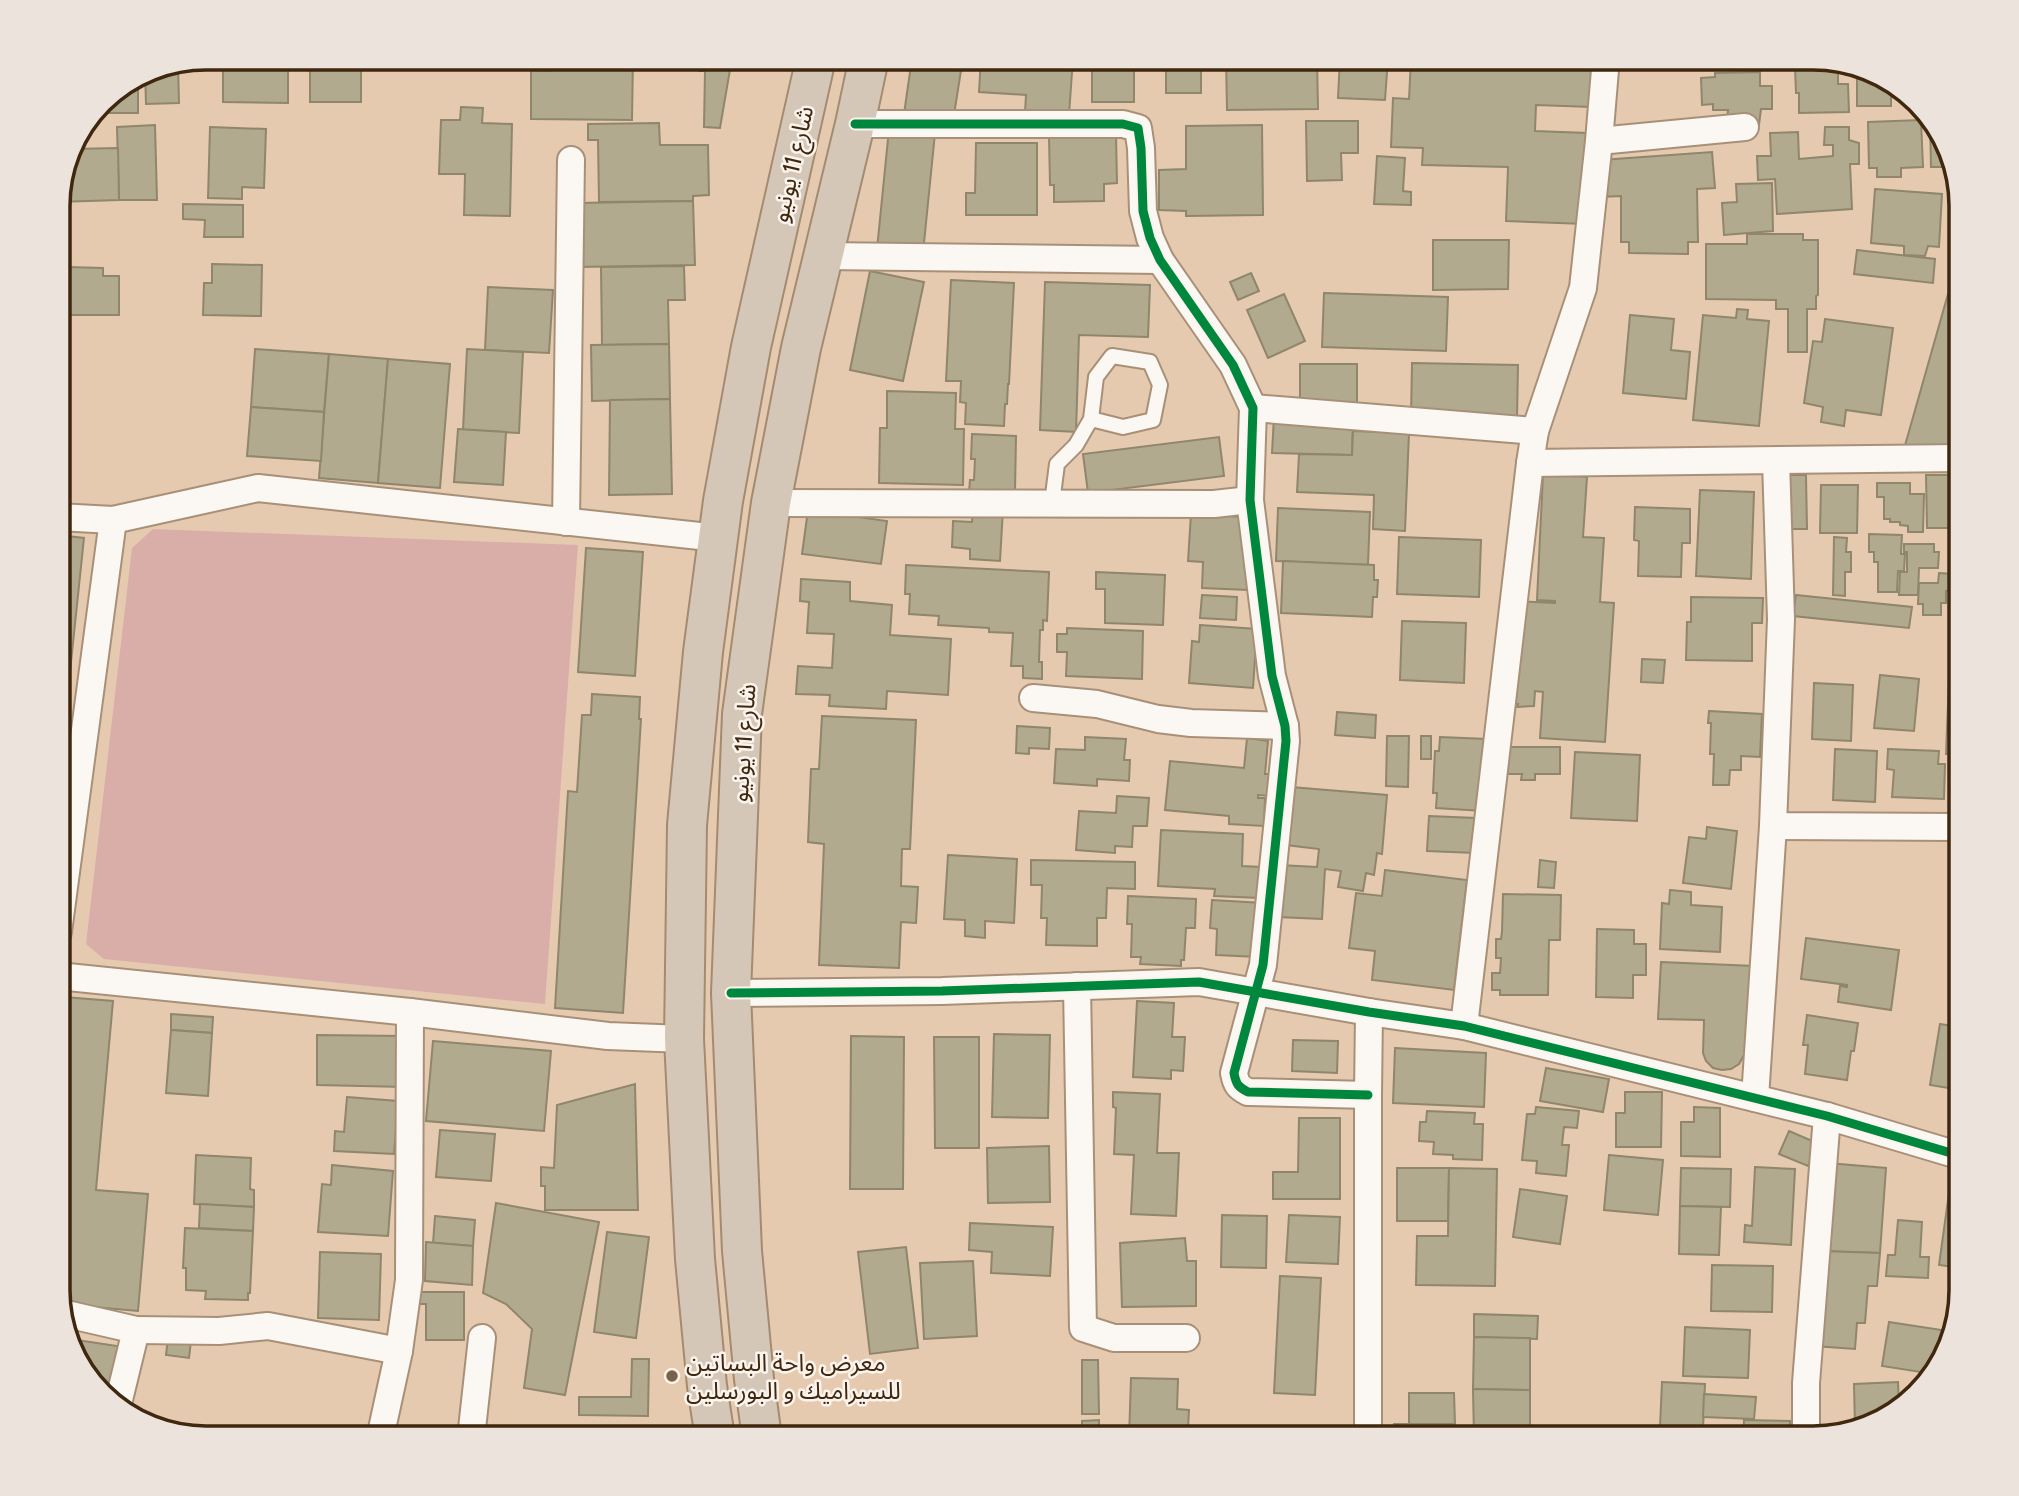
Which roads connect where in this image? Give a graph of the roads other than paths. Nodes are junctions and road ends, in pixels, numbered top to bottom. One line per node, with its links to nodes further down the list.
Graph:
1 (814, 70): 22 (highway, شارع 11 يونيو)
2 (866, 70): 4 (highway, شارع 11 يونيو)
3 (1605, 70): 6 (street)
4 (855, 124): 8 (highway, شارع 11 يونيو); 9 (street)
5 (1745, 127): 6 (street)
6 (1599, 141): 12 (street)
7 (571, 160): 21 (street)
8 (823, 256): 9 (street); 17 (highway, شارع 11 يونيو)
9 (1160, 260): 10 (street)
10 (1253, 408): 12 (street); 16 (street)
11 (1091, 419): 11 (lane); 18 (lane)
12 (1535, 431): 15 (street)
13 (1949, 458): 14 (street)
14 (1776, 461): 15 (street); 25 (street)
15 (1530, 463): 34 (street)
16 (1250, 500): 18 (street); 24 (street)
17 (771, 503): 18 (street); 31 (highway, شارع 11 يونيو)
18 (1052, 503)
19 (70, 518): 20 (street)
20 (113, 520): 21 (street); 27 (street)
21 (566, 522): 22 (street)
22 (718, 538): 35 (highway, شارع 11 يونيو)
23 (1033, 698): 24 (street)
24 (1285, 726): 30 (street)
25 (1773, 827): 26 (street); 37 (street)
26 (1949, 827)
27 (70, 842)
28 (70, 977): 32 (street)
29 (1077, 986): 30 (street); 31 (street); 45 (street)
30 (1255, 992): 33 (street); 36 (street)
31 (731, 993): 40 (highway, شارع 11 يونيو)
32 (410, 1012): 35 (street); 46 (street)
33 (1369, 1012): 34 (street); 36 (street)
34 (1464, 1026): 37 (street)
35 (684, 1039): 41 (highway, شارع 11 يونيو)
36 (1368, 1095): 52 (street)
37 (1755, 1098): 38 (street)
38 (1827, 1116): 39 (street); 53 (street)
39 (1949, 1152)
40 (747, 1306): 41 (highway); 51 (highway, شارع 11 يونيو)
41 (700, 1311): 50 (highway, شارع 11 يونيو)
42 (73, 1315): 43 (street)
43 (136, 1330): 46 (street); 47 (street)
44 (482, 1338): 49 (street)
45 (1186, 1338)
46 (398, 1351): 48 (street)
47 (120, 1395)
48 (382, 1426)
49 (472, 1426)
50 (713, 1426)
51 (760, 1426)
52 (1368, 1426)
53 (1806, 1426)

